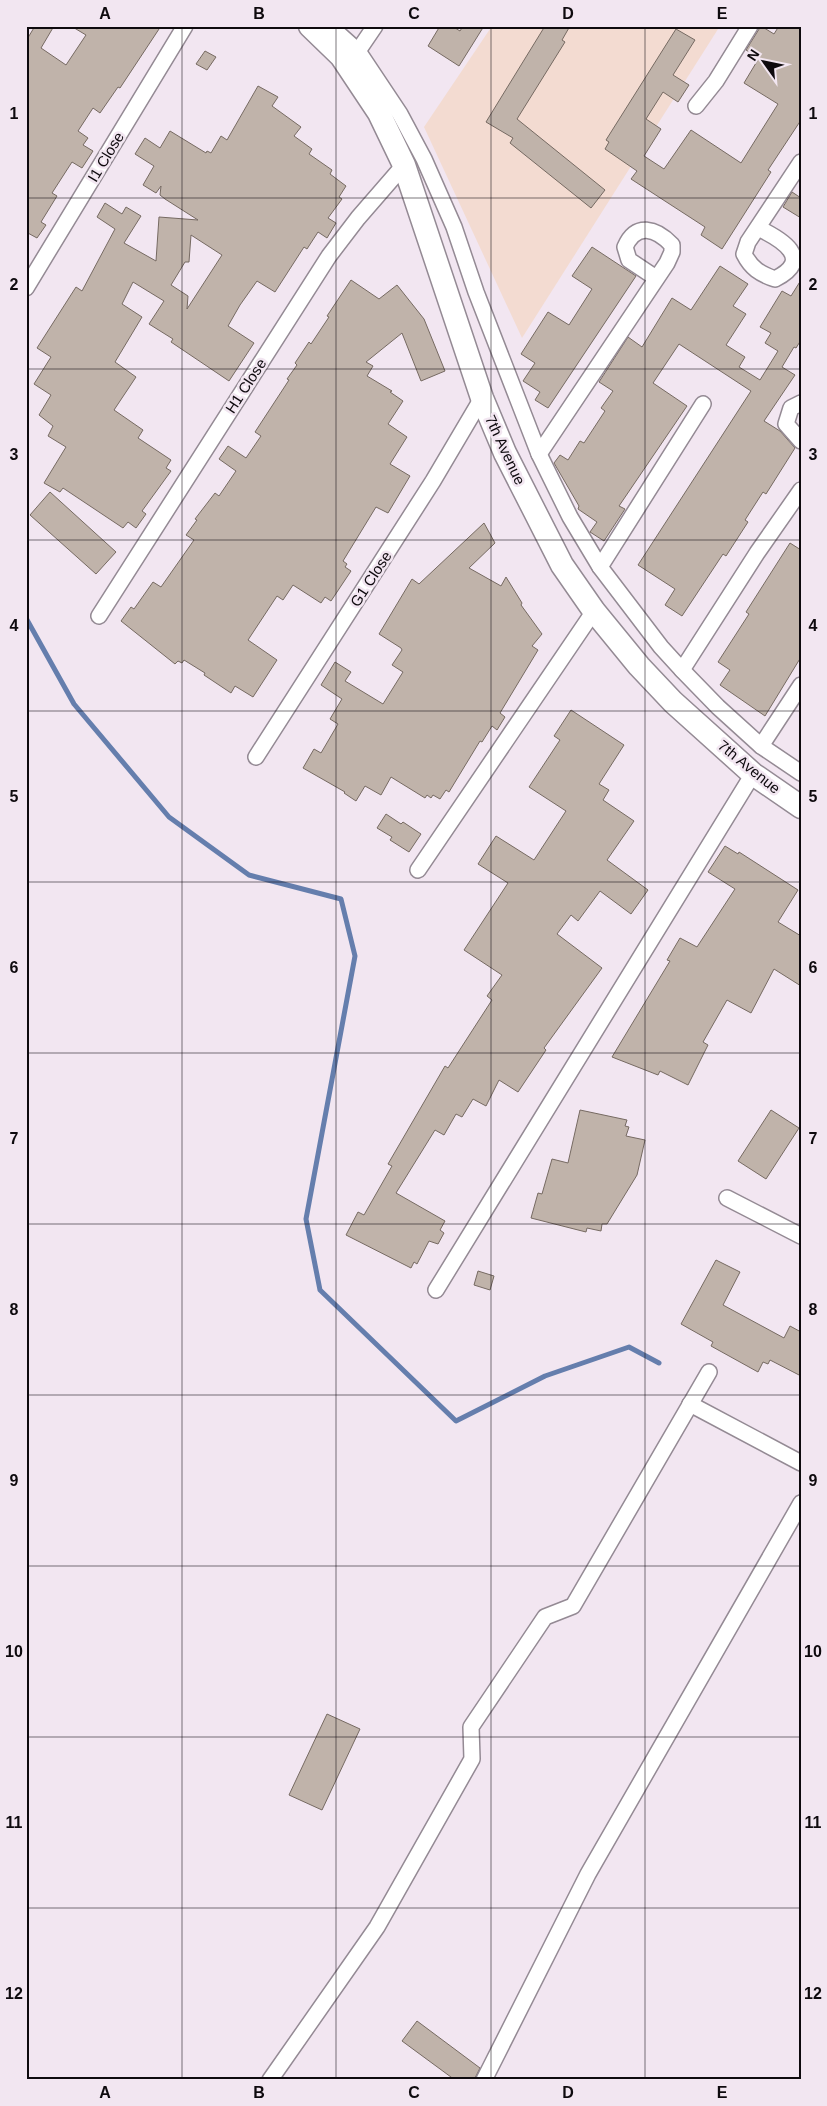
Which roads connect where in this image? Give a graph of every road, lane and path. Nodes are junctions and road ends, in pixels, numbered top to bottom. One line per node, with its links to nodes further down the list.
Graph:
1 (185, 26): 12 (street, I1 Close)
2 (310, 26): 9 (main road, 7th Avenue)
3 (330, 26): 6 (street)
4 (375, 26): 6 (street)
5 (750, 26): 7 (street)
6 (358, 51): 17 (street)
7 (696, 106)
8 (801, 162): 10 (street)
9 (404, 165): 13 (main road, 7th Avenue); 21 (street, H1 Close)
10 (758, 228)
11 (656, 278): 17 (street)
12 (26, 288)
13 (482, 398): 20 (main road, 7th Avenue); 25 (street, G1 Close)
14 (801, 403): 16 (street)
15 (703, 404): 19 (street)
16 (801, 440)
17 (539, 454): 19 (street)
18 (801, 490): 22 (street)
19 (600, 568): 22 (street)
20 (594, 611): 27 (main road, 7th Avenue); 29 (street)
21 (99, 616)
22 (682, 670): 24 (street)
23 (801, 685): 24 (street)
24 (761, 746): 26 (street)
25 (256, 757)
26 (801, 773)
27 (753, 774): 28 (main road, 7th Avenue); 32 (street)
28 (801, 807)
29 (418, 870)
30 (727, 1198): 31 (street)
31 (801, 1236)
32 (436, 1290)
33 (709, 1372): 34 (street)
34 (690, 1404): 35 (street); 37 (street)
35 (801, 1463)
36 (801, 1503): 38 (street)
37 (276, 2078)
38 (484, 2080)

